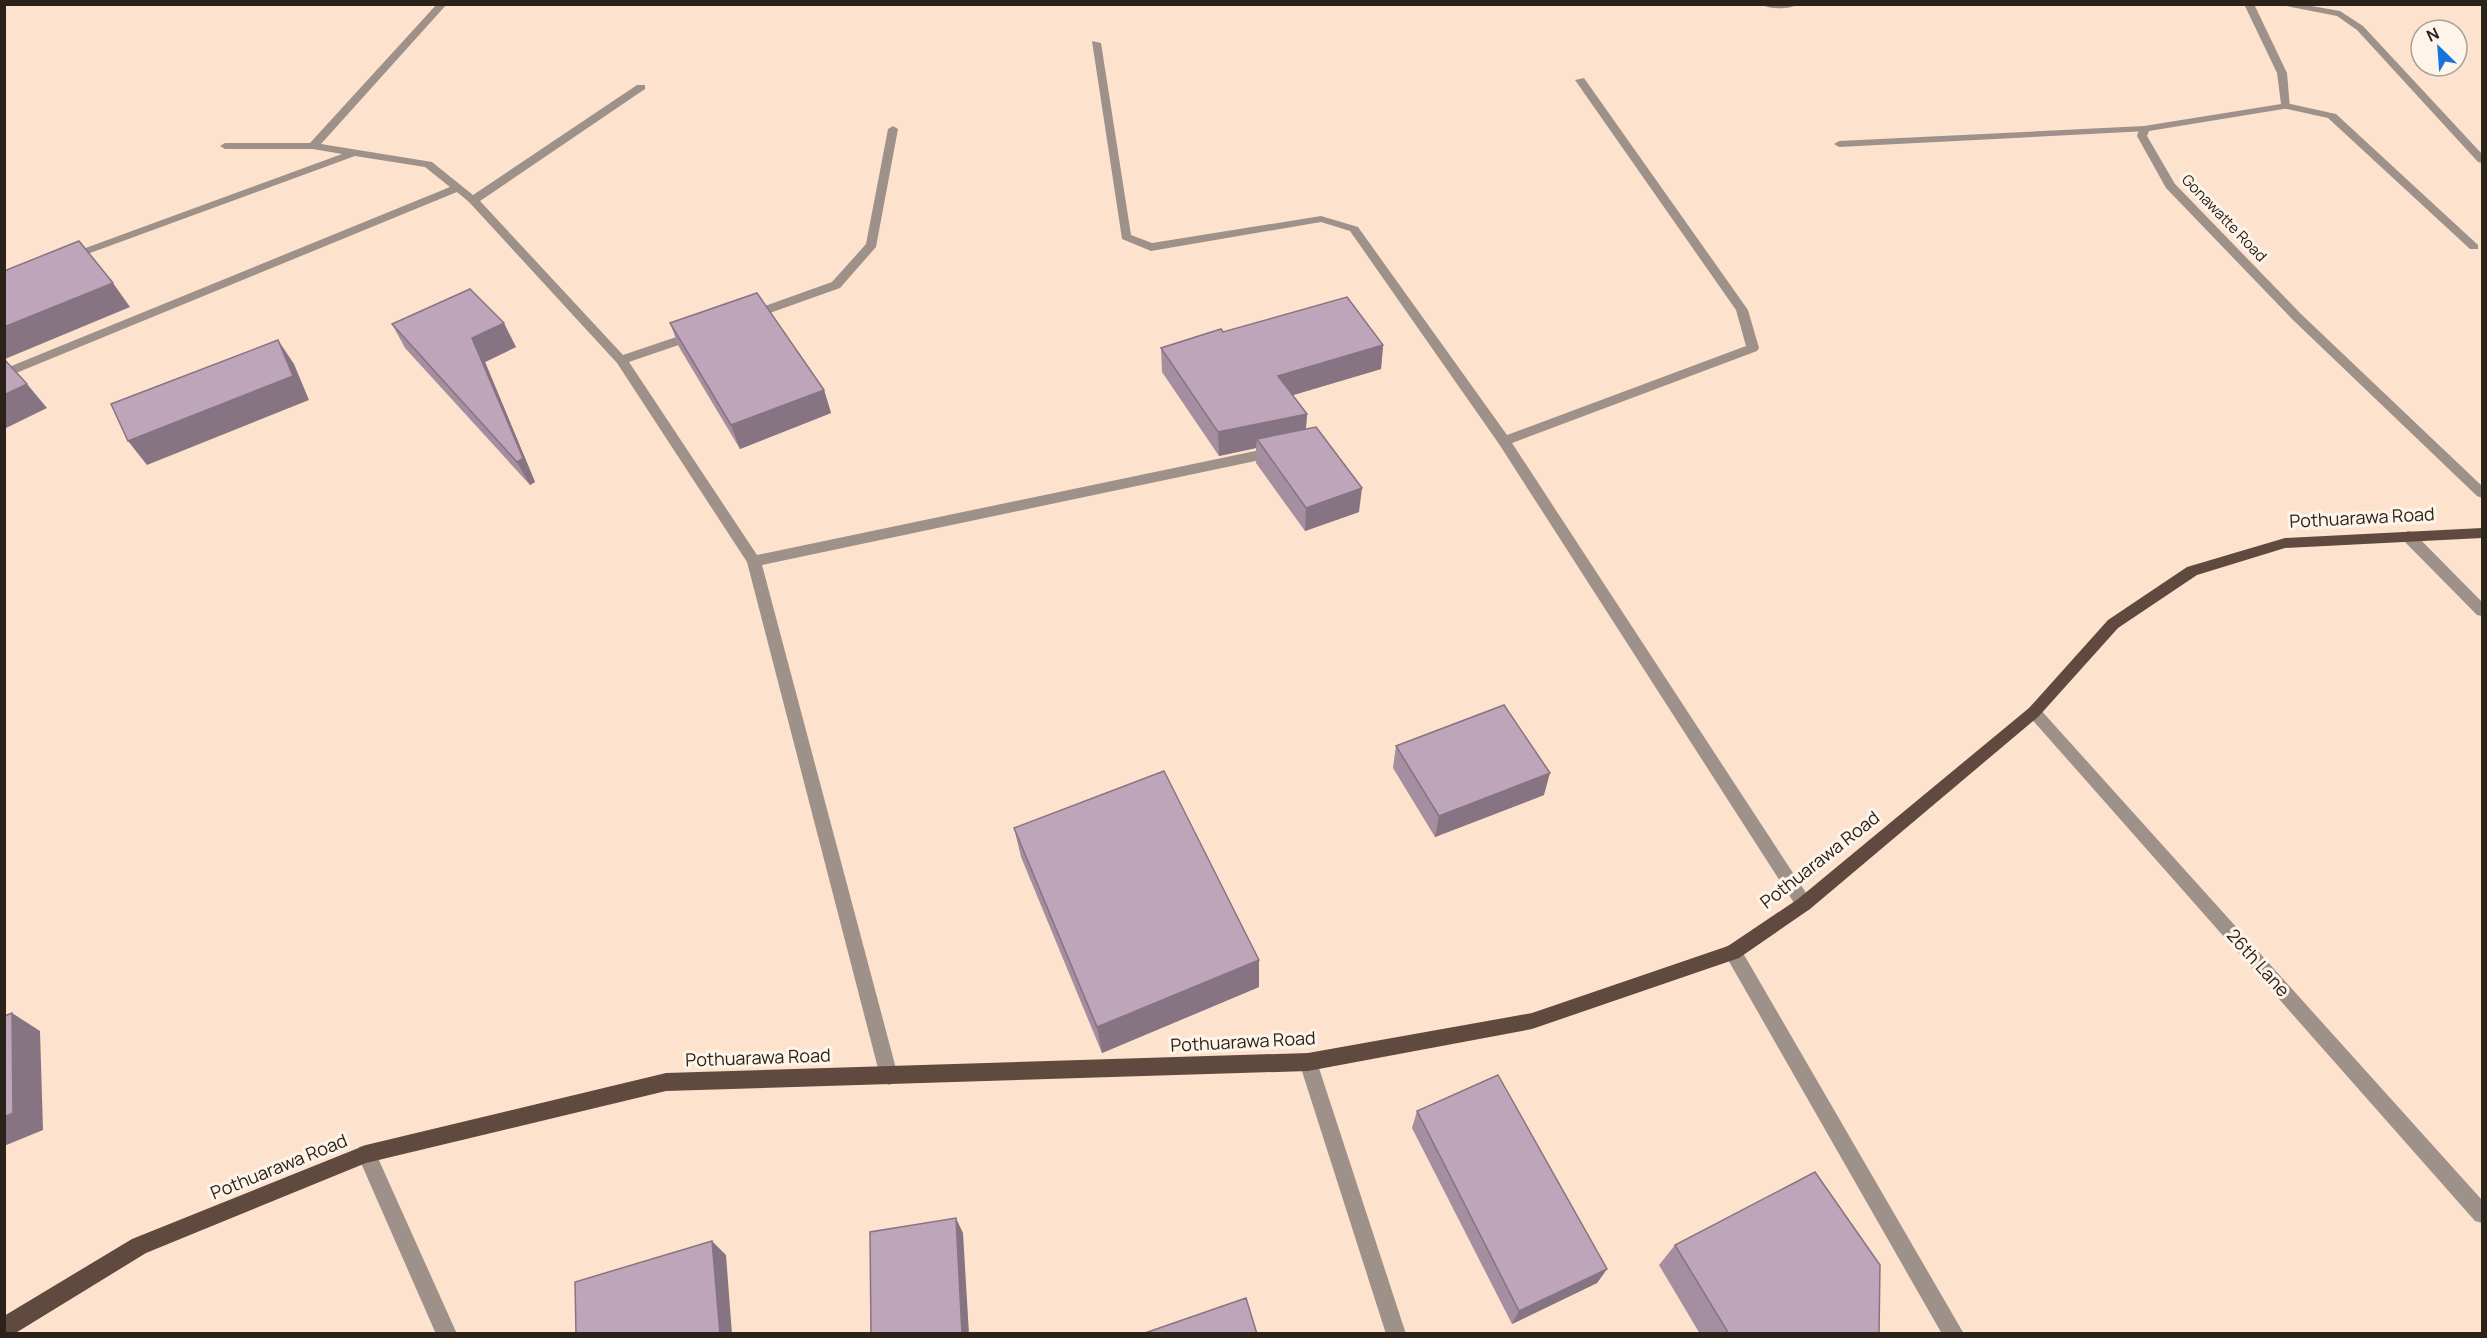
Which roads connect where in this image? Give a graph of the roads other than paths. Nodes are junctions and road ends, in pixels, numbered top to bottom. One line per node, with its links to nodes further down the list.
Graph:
1 (443, 4): 13 (street)
2 (1795, 4): 5 (street)
3 (2249, 4): 9 (street)
4 (2280, 4): 16 (street)
5 (1768, 5)
6 (1096, 43): 25 (street)
7 (1580, 80): 25 (street)
8 (641, 87): 18 (street)
9 (2286, 106): 11 (street); 19 (street)
10 (893, 129): 21 (street)
11 (2144, 129): 12 (street); 27 (street, Gonawatte Road)
12 (1839, 144)
13 (313, 146): 14 (street); 15 (street)
14 (225, 147)
15 (353, 153): 17 (street); 20 (street)
16 (2482, 160)
17 (458, 188): 18 (street); 24 (street)
18 (473, 200): 23 (street)
19 (2474, 248)
20 (61, 260)
21 (734, 321)
22 (712, 329): 23 (street)
23 (621, 360): 30 (street)
24 (4, 374)
25 (1504, 441): 33 (street)
26 (1291, 448): 30 (street)
27 (2482, 494)
28 (2482, 533): 29 (main road, Pothuarawa Road)
29 (2408, 536): 31 (street); 32 (main road, Pothuarawa Road)
30 (754, 561): 36 (street)
31 (2482, 611)
32 (2034, 712): 33 (main road, Pothuarawa Road); 38 (street, 26th Lane)
33 (1804, 904): 34 (main road, Pothuarawa Road)
34 (1733, 952): 35 (main road, Pothuarawa Road); 42 (street)
35 (1308, 1062): 36 (main road, Pothuarawa Road); 41 (street)
36 (889, 1076): 37 (main road, Pothuarawa Road)
37 (366, 1154): 39 (main road, Pothuarawa Road); 40 (street)
38 (2482, 1214)
39 (4, 1328)
40 (447, 1334)
41 (1396, 1334)
42 (1954, 1334)

